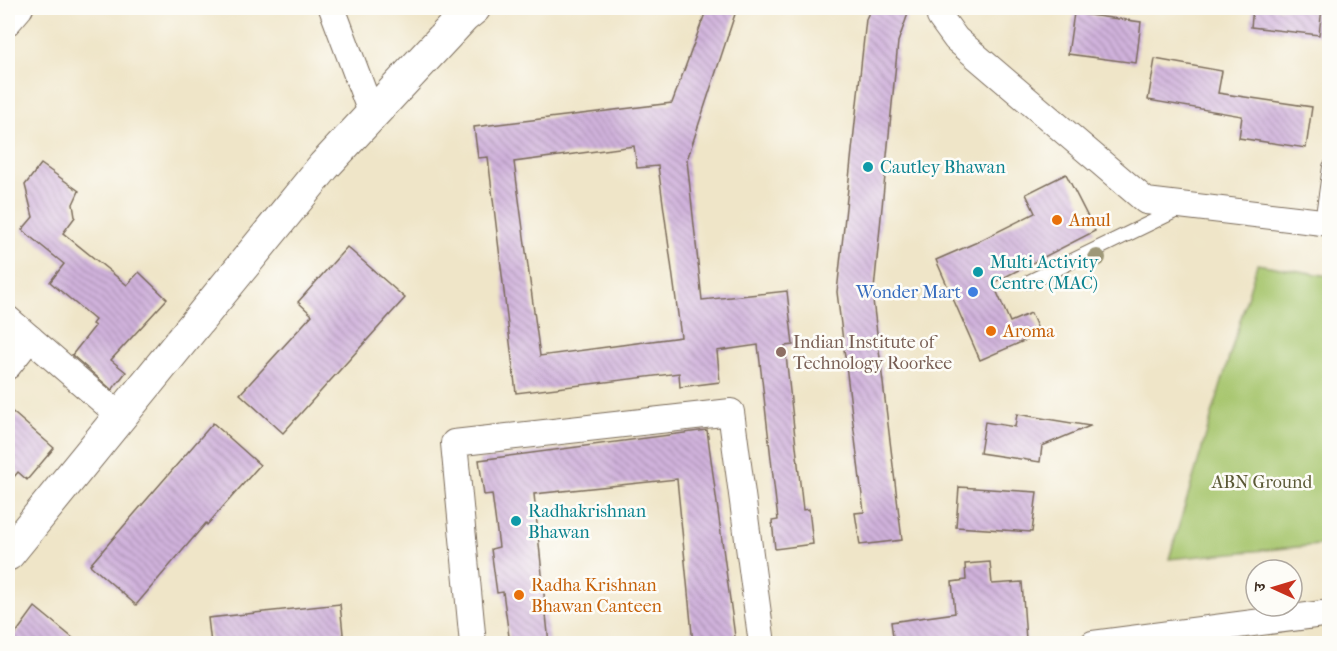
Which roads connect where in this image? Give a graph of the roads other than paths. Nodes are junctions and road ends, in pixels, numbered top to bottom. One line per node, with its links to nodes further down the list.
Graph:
1 (20, 8): 5 (street)
2 (332, 8): 6 (street)
3 (474, 8): 6 (street)
4 (943, 8): 8 (street)
5 (8, 22)
6 (372, 115): 14 (street)
7 (1329, 167): 9 (lane)
8 (1186, 206): 9 (street); 10 (lane)
9 (1326, 222)
10 (1029, 282)
11 (8, 319): 12 (street)
12 (30, 338): 13 (street); 14 (street)
13 (8, 366)
14 (120, 416): 15 (street)
15 (8, 554)
16 (1329, 613): 17 (street)
17 (1187, 637): 18 (street)
18 (1107, 643)
19 (473, 644): 20 (street)
20 (762, 644)

